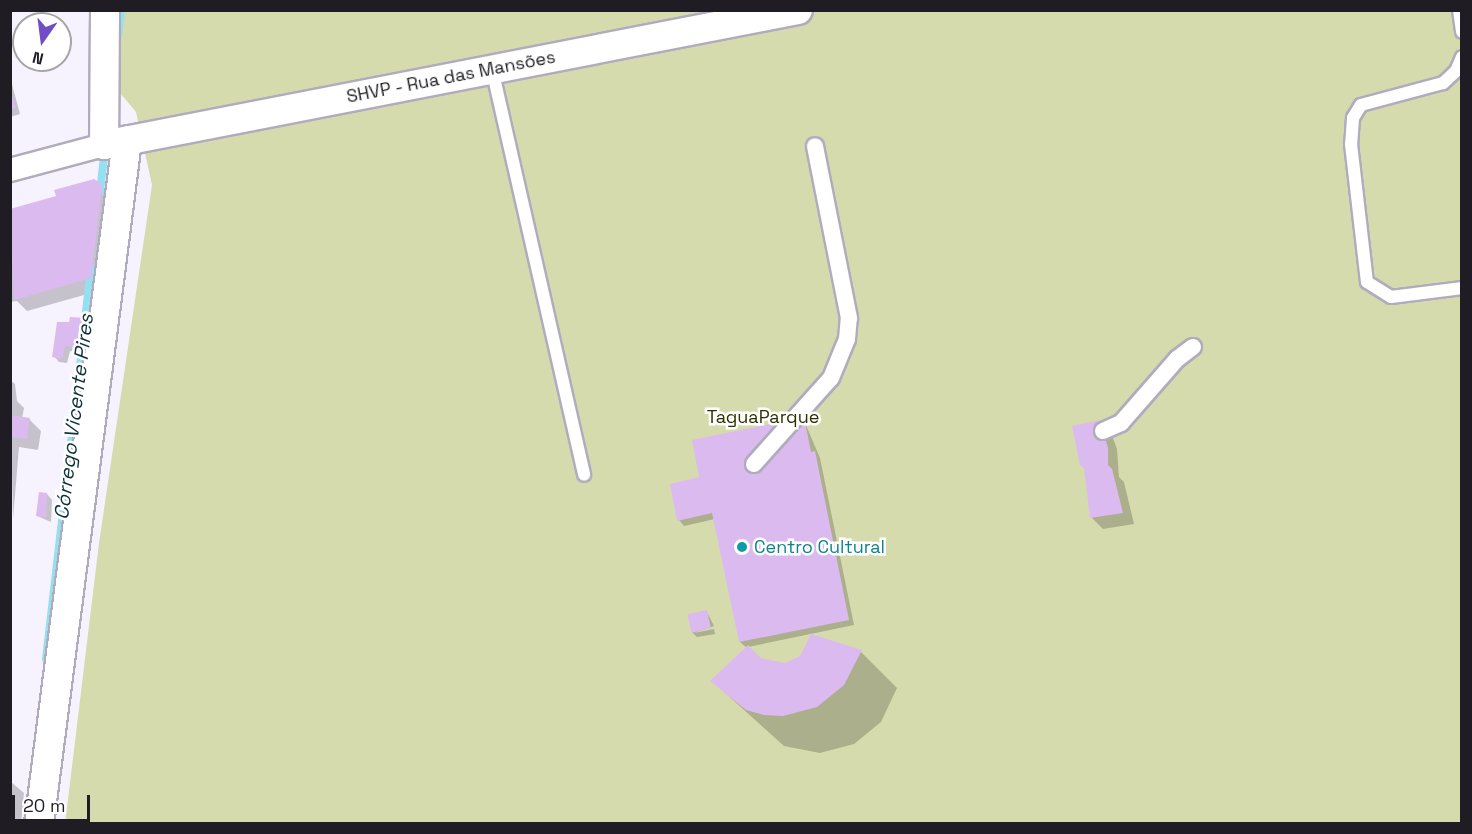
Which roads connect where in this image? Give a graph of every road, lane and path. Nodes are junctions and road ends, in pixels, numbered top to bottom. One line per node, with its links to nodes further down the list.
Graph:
1 (105, 10): 7 (street)
2 (798, 10): 6 (street, SHVP - Rua das Mansões)
3 (1459, 10): 4 (lane)
4 (1461, 32)
5 (1461, 57): 10 (lane)
6 (491, 68): 7 (street, SHVP - Rua das Mansões); 14 (lane)
7 (116, 143): 9 (street); 15 (street)
8 (815, 146): 13 (street)
9 (10, 170)
10 (1461, 288)
11 (1193, 347): 12 (street)
12 (1103, 431)
13 (754, 464)
14 (584, 475)
15 (39, 824)

